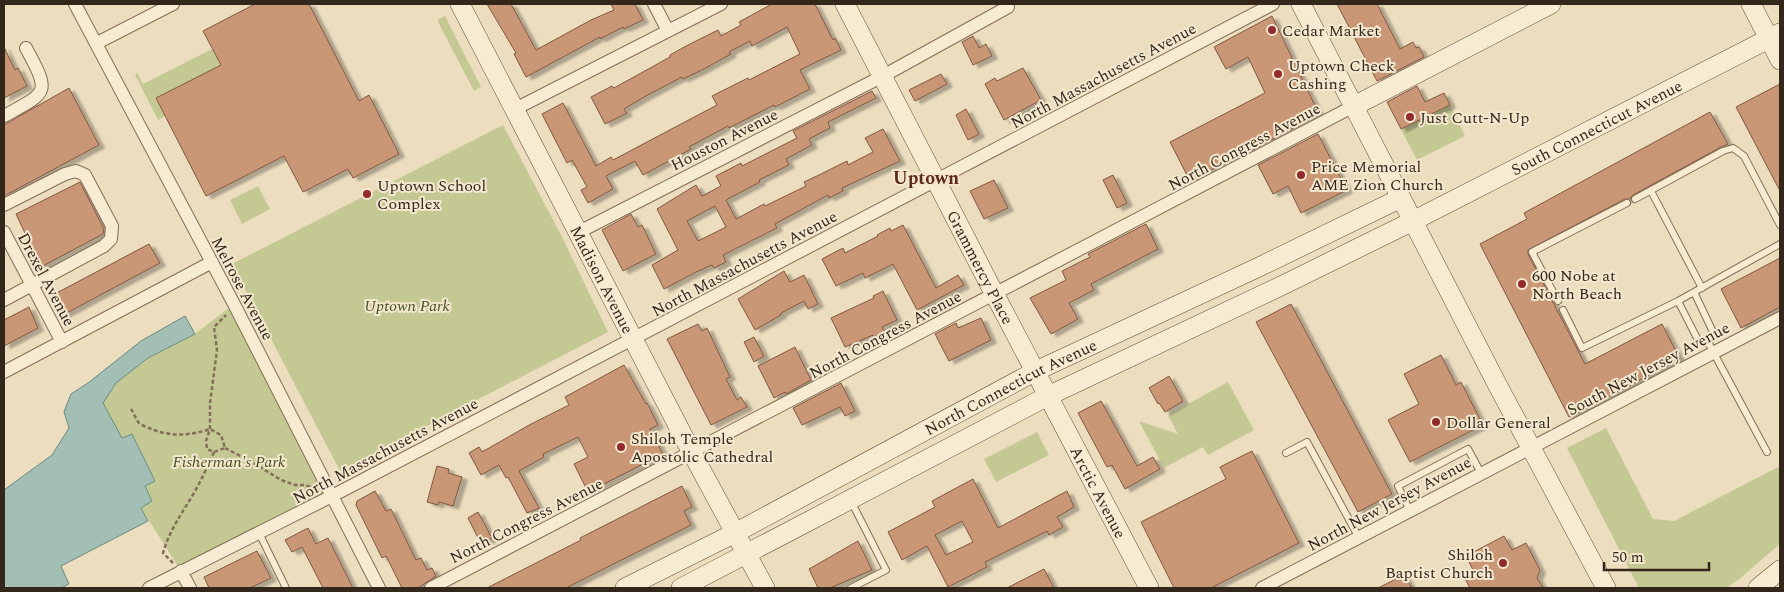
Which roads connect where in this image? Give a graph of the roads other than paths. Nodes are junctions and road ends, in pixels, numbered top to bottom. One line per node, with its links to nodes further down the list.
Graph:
1 (75, 4): 14 (street, Melrose Avenue)
2 (171, 4): 14 (street)
3 (460, 4): 19 (street, Madison Avenue)
4 (654, 4): 12 (street)
5 (721, 4): 12 (street)
6 (845, 4): 17 (street, Grammercy Place)
7 (1006, 4): 17 (street, Houston Avenue)
8 (1273, 4): 21 (street, North Massachusetts Avenue)
9 (1301, 4): 18 (street)
10 (1550, 4): 18 (street)
11 (1751, 4): 13 (street)
12 (668, 31): 19 (street)
13 (1775, 35): 16 (street); 27 (street, South Connecticut Avenue)
14 (97, 43): 32 (street, Melrose Avenue)
15 (26, 48): 20 (street)
16 (1780, 60)
17 (883, 76): 21 (street, Grammercy Place); 30 (street, Houston Avenue)
18 (1354, 106): 23 (street); 36 (street, North Congress Avenue)
19 (515, 109): 30 (street, Madison Avenue)
20 (4, 116)
21 (937, 180): 36 (street, Grammercy Place); 42 (street, North Massachusetts Avenue)
22 (1651, 191): 24 (lane); 28 (lane); 34 (lane)
23 (1402, 198): 27 (street); 45 (street, North Connecticut Avenue)
24 (1635, 199)
25 (1627, 203): 38 (lane)
26 (4, 205): 33 (street)
27 (1413, 221): 47 (street, North Connecticut Avenue); 48 (street)
28 (1780, 225)
29 (4, 232): 33 (street, Drexel Avenue)
30 (579, 232): 42 (street, Madison Avenue)
31 (1780, 244): 34 (lane)
32 (212, 262): 43 (street); 53 (street, Melrose Avenue)
33 (32, 286): 37 (street); 43 (street, Drexel Avenue)
34 (1702, 288): 35 (lane)
35 (1694, 292): 39 (lane); 44 (lane)
36 (995, 295): 45 (street, Grammercy Place); 50 (street, North Congress Avenue)
37 (4, 300)
38 (1558, 301)
39 (1678, 301): 40 (lane); 44 (lane)
40 (1562, 310)
41 (1780, 318): 44 (street, South New Jersey Avenue)
42 (634, 338): 50 (street, Madison Avenue); 53 (street, North Massachusetts Avenue)
43 (62, 342): 46 (street)
44 (1711, 349): 48 (street, South New Jersey Avenue); 49 (lane)
45 (1036, 371): 47 (street, Grammercy Place); 57 (street, North Connecticut Avenue)
46 (4, 372)
47 (1048, 396): 54 (street, North Connecticut Avenue); 71 (street, Arctic Avenue)
48 (1531, 448): 52 (street, North New Jersey Avenue); 73 (street)
49 (1767, 452)
50 (692, 453): 57 (street, Madison Avenue); 66 (street, North Congress Avenue)
51 (1286, 453): 58 (lane)
52 (1481, 473): 55 (street, North New Jersey Avenue); 55 (lane)
53 (332, 496): 56 (street, North Massachusetts Avenue); 65 (street, Melrose Avenue)
54 (850, 500): 59 (street, North Connecticut Avenue); 70 (lane)
55 (1410, 511): 58 (street, North New Jersey Avenue)
56 (259, 533): 61 (street, North Massachusetts Avenue); 64 (lane)
57 (735, 533): 59 (street, Madison Avenue); 67 (street, North Connecticut Avenue)
58 (1359, 538): 72 (street, North New Jersey Avenue)
59 (747, 554): 68 (street, North Connecticut Avenue); 69 (street, Madison Avenue)
60 (1780, 570): 74 (street)
61 (181, 571): 62 (street, North Massachusetts Avenue); 63 (street)
62 (149, 588)
63 (190, 588)
64 (286, 588)
65 (380, 588)
66 (431, 588)
67 (625, 588)
68 (681, 588)
69 (764, 588)
70 (851, 588)
71 (1149, 588)
72 (1262, 588)
73 (1606, 588)
74 (1758, 588)

